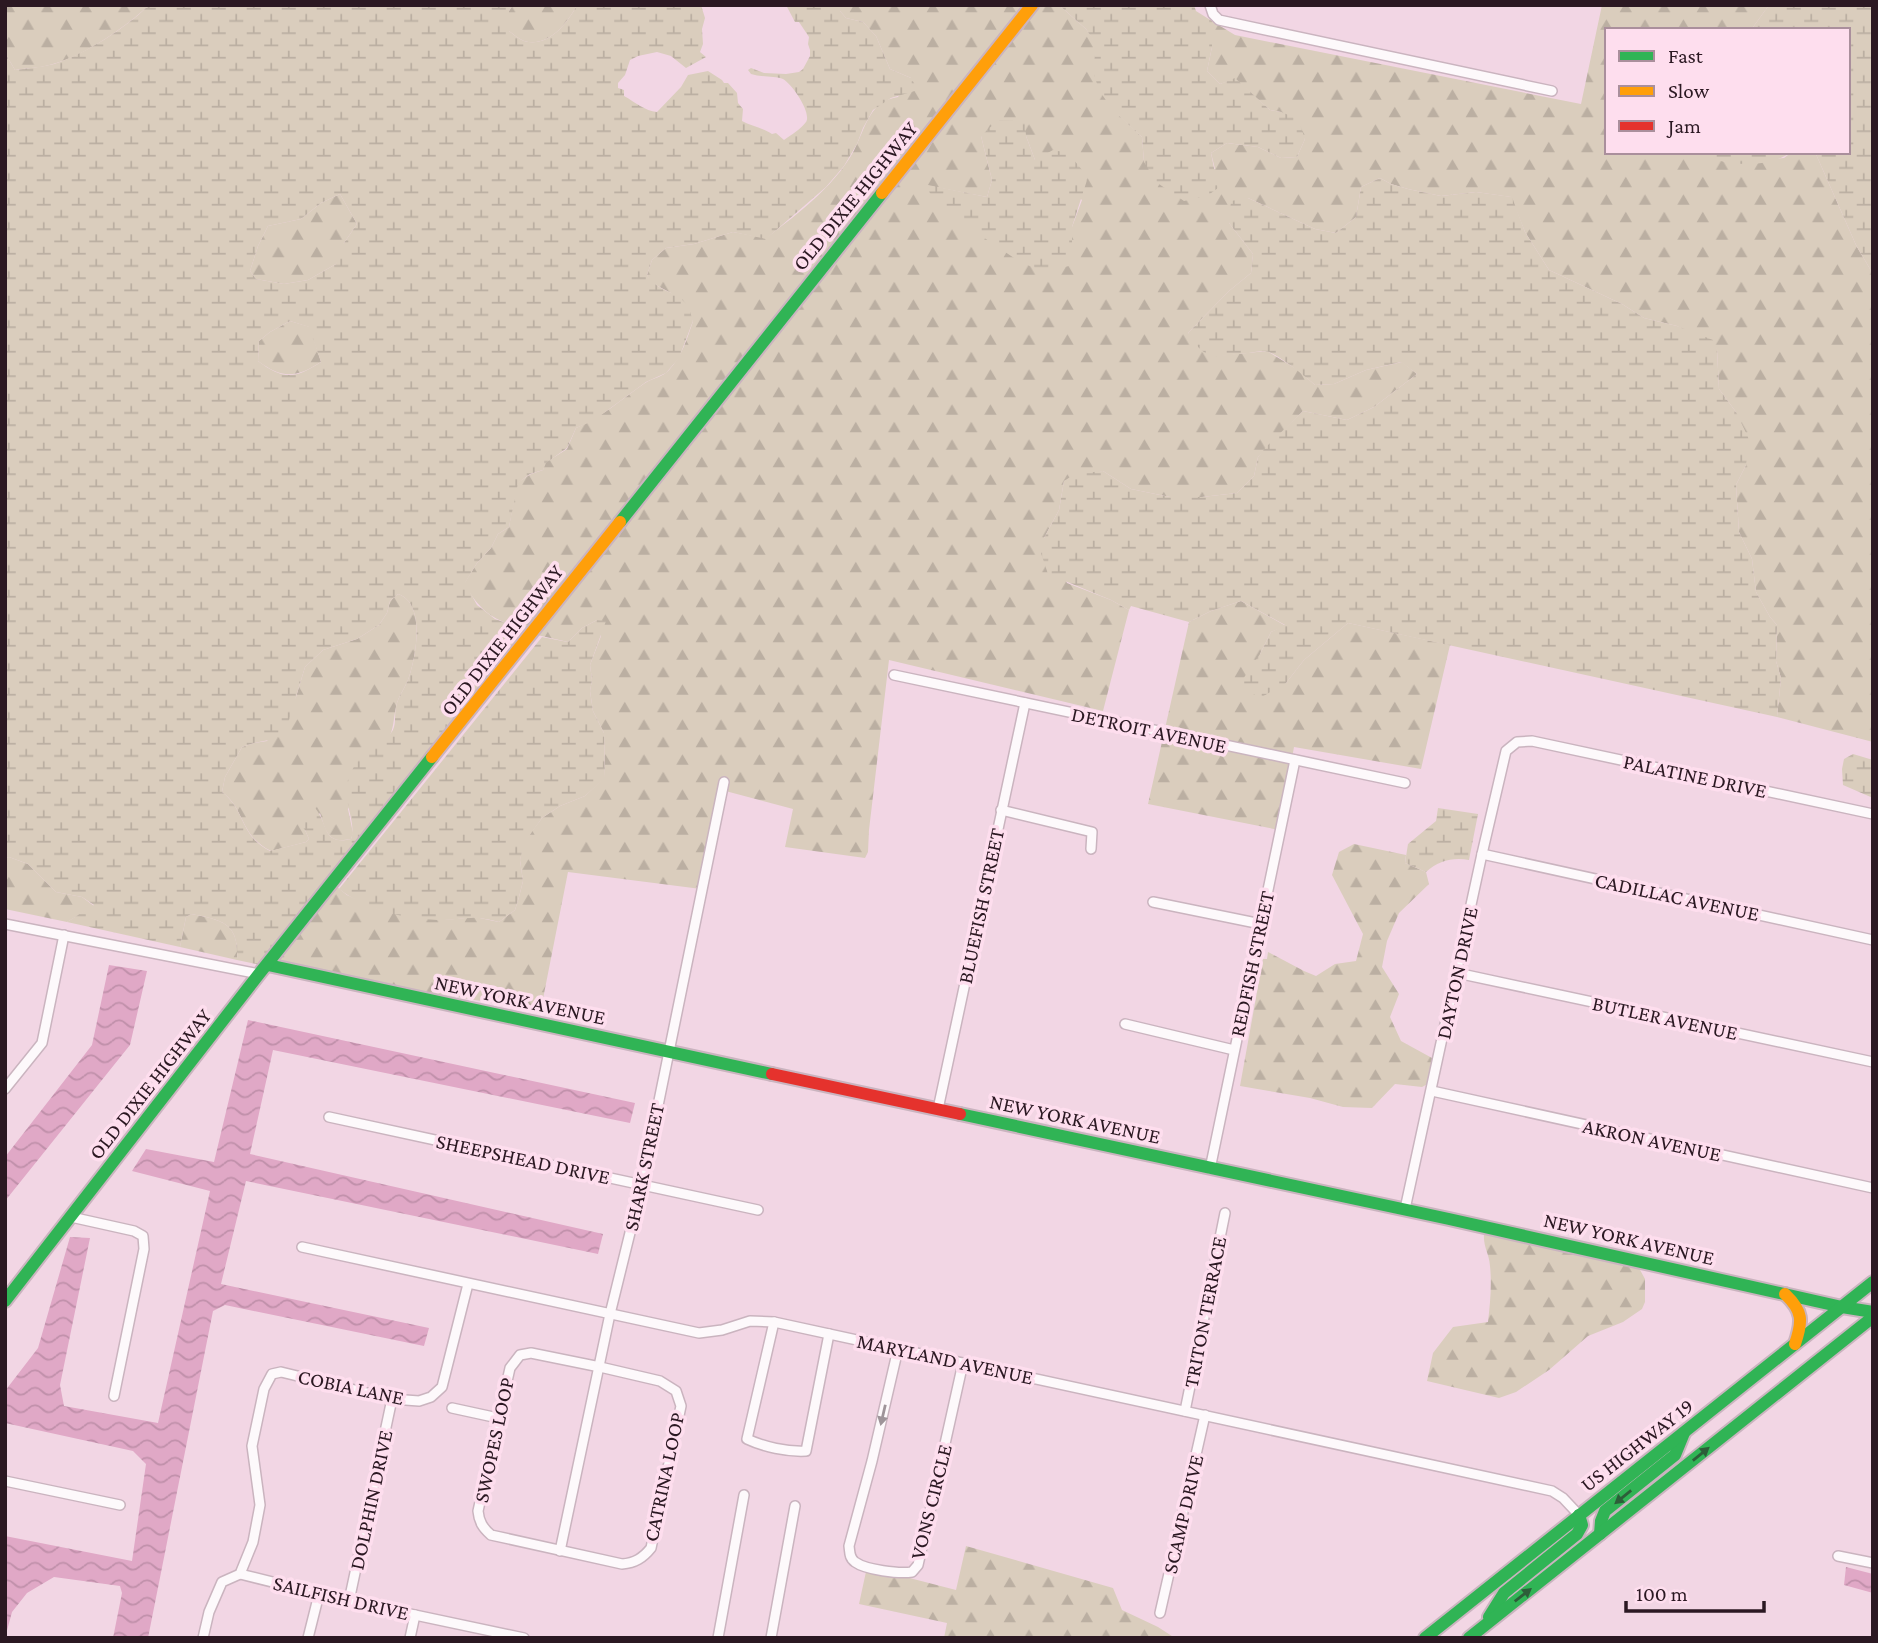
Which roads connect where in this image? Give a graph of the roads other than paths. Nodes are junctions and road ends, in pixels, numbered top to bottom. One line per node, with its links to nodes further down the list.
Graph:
1 (1032, 5): 19 (main road, OLD DIXIE HIGHWAY)
2 (1210, 5): 3 (street)
3 (1552, 90)
4 (894, 675): 5 (street, DETROIT AVENUE)
5 (1025, 703): 7 (street, DETROIT AVENUE); 10 (street, BLUEFISH STREET)
6 (1517, 742): 11 (street, PALATINE DRIVE); 13 (street, DAYTON DRIVE)
7 (1295, 761): 9 (street, DETROIT AVENUE); 16 (street, REDFISH STREET)
8 (724, 782): 23 (street, SHARK STREET)
9 (1405, 783)
10 (1001, 810): 12 (street); 27 (street, BLUEFISH STREET)
11 (1873, 814)
12 (1091, 849)
13 (1482, 854): 18 (street, CADILLAC AVENUE); 20 (street, DAYTON DRIVE)
14 (1153, 902): 16 (street)
15 (5, 924): 17 (street, NEW YORK AVENUE)
16 (1261, 924): 22 (street, REDFISH STREET)
17 (64, 935): 19 (street, NEW YORK AVENUE); 25 (street)
18 (1873, 940)
19 (264, 970): 23 (main road, NEW YORK AVENUE); 35 (main road, OLD DIXIE HIGHWAY)
20 (1457, 973): 24 (street, BUTLER AVENUE); 26 (street, DAYTON DRIVE)
21 (1125, 1024): 22 (street)
22 (1234, 1050): 29 (street, REDFISH STREET)
23 (668, 1052): 27 (main road, NEW YORK AVENUE); 30 (street, SHARK STREET)
24 (1873, 1062)
25 (5, 1089)
26 (1432, 1091): 31 (street, AKRON AVENUE); 32 (street, DAYTON DRIVE)
27 (938, 1109): 29 (main road, NEW YORK AVENUE)
28 (329, 1117): 30 (street, SHEEPSHEAD DRIVE)
29 (1210, 1168): 32 (main road, NEW YORK AVENUE)
30 (642, 1184): 33 (street, SHEEPSHEAD DRIVE); 42 (street, SHARK STREET)
31 (1873, 1188)
32 (1405, 1209): 39 (main road, NEW YORK AVENUE)
33 (758, 1210)
34 (1225, 1213): 53 (street, TRITON TERRACE)
35 (71, 1217): 40 (main road, OLD DIXIE HIGHWAY); 50 (street)
36 (302, 1247): 38 (street, MARYLAND AVENUE)
37 (1873, 1282): 41 (main road, US HIGHWAY 19)
38 (468, 1284): 42 (street, MARYLAND AVENUE); 51 (street, COBIA LANE)
39 (1785, 1294): 41 (main road, NEW YORK AVENUE); 46 (main road)
40 (5, 1301)
41 (1842, 1307): 43 (main road, NEW YORK AVENUE); 46 (main road, US HIGHWAY 19)
42 (610, 1314): 44 (street, MARYLAND AVENUE); 49 (street, SHARK STREET)
43 (1873, 1314): 62 (main road, one-way to 43)
44 (774, 1322): 45 (street, MARYLAND AVENUE); 45 (street)
45 (829, 1334): 47 (street, MARYLAND AVENUE)
46 (1794, 1345): 56 (main road, US HIGHWAY 19)
47 (898, 1349): 48 (street, MARYLAND AVENUE); 48 (street, VONS CIRCLE, one-way to 48)
48 (963, 1363): 53 (street, MARYLAND AVENUE)
49 (600, 1367): 55 (street, SWOPES LOOP); 63 (street, SHARK STREET); 63 (street, CATRINA LOOP)
50 (114, 1396)
51 (392, 1399): 66 (street, COBIA LANE); 68 (street, DOLPHIN DRIVE)
52 (452, 1408): 55 (street)
53 (1185, 1412): 54 (street, MARYLAND AVENUE)
54 (1205, 1415): 61 (street, MARYLAND AVENUE); 69 (street, SCAMP DRIVE)
55 (498, 1418): 63 (street, SWOPES LOOP)
56 (1685, 1431): 61 (main road, US HIGHWAY 19); 62 (main road, one-way to 62)
57 (5, 1481): 59 (street)
58 (744, 1495): 76 (street)
59 (120, 1506)
60 (796, 1506): 77 (street)
61 (1579, 1515): 71 (main road); 78 (main road, US HIGHWAY 19)
62 (1600, 1534): 71 (main road, one-way to 62)
63 (560, 1551)
64 (1838, 1556): 65 (street)
65 (1873, 1563)
66 (240, 1574): 67 (street, SAILFISH DRIVE); 72 (street)
67 (319, 1594): 68 (street, SAILFISH DRIVE); 73 (street)
68 (349, 1601): 70 (street, SAILFISH DRIVE)
69 (1160, 1613)
70 (415, 1615): 74 (street); 75 (street, SAILFISH DRIVE)
71 (1482, 1628): 79 (main road)
72 (203, 1638)
73 (308, 1638)
74 (410, 1638)
75 (524, 1638)
76 (718, 1638)
77 (771, 1638)
78 (1425, 1638)
79 (1469, 1638)

